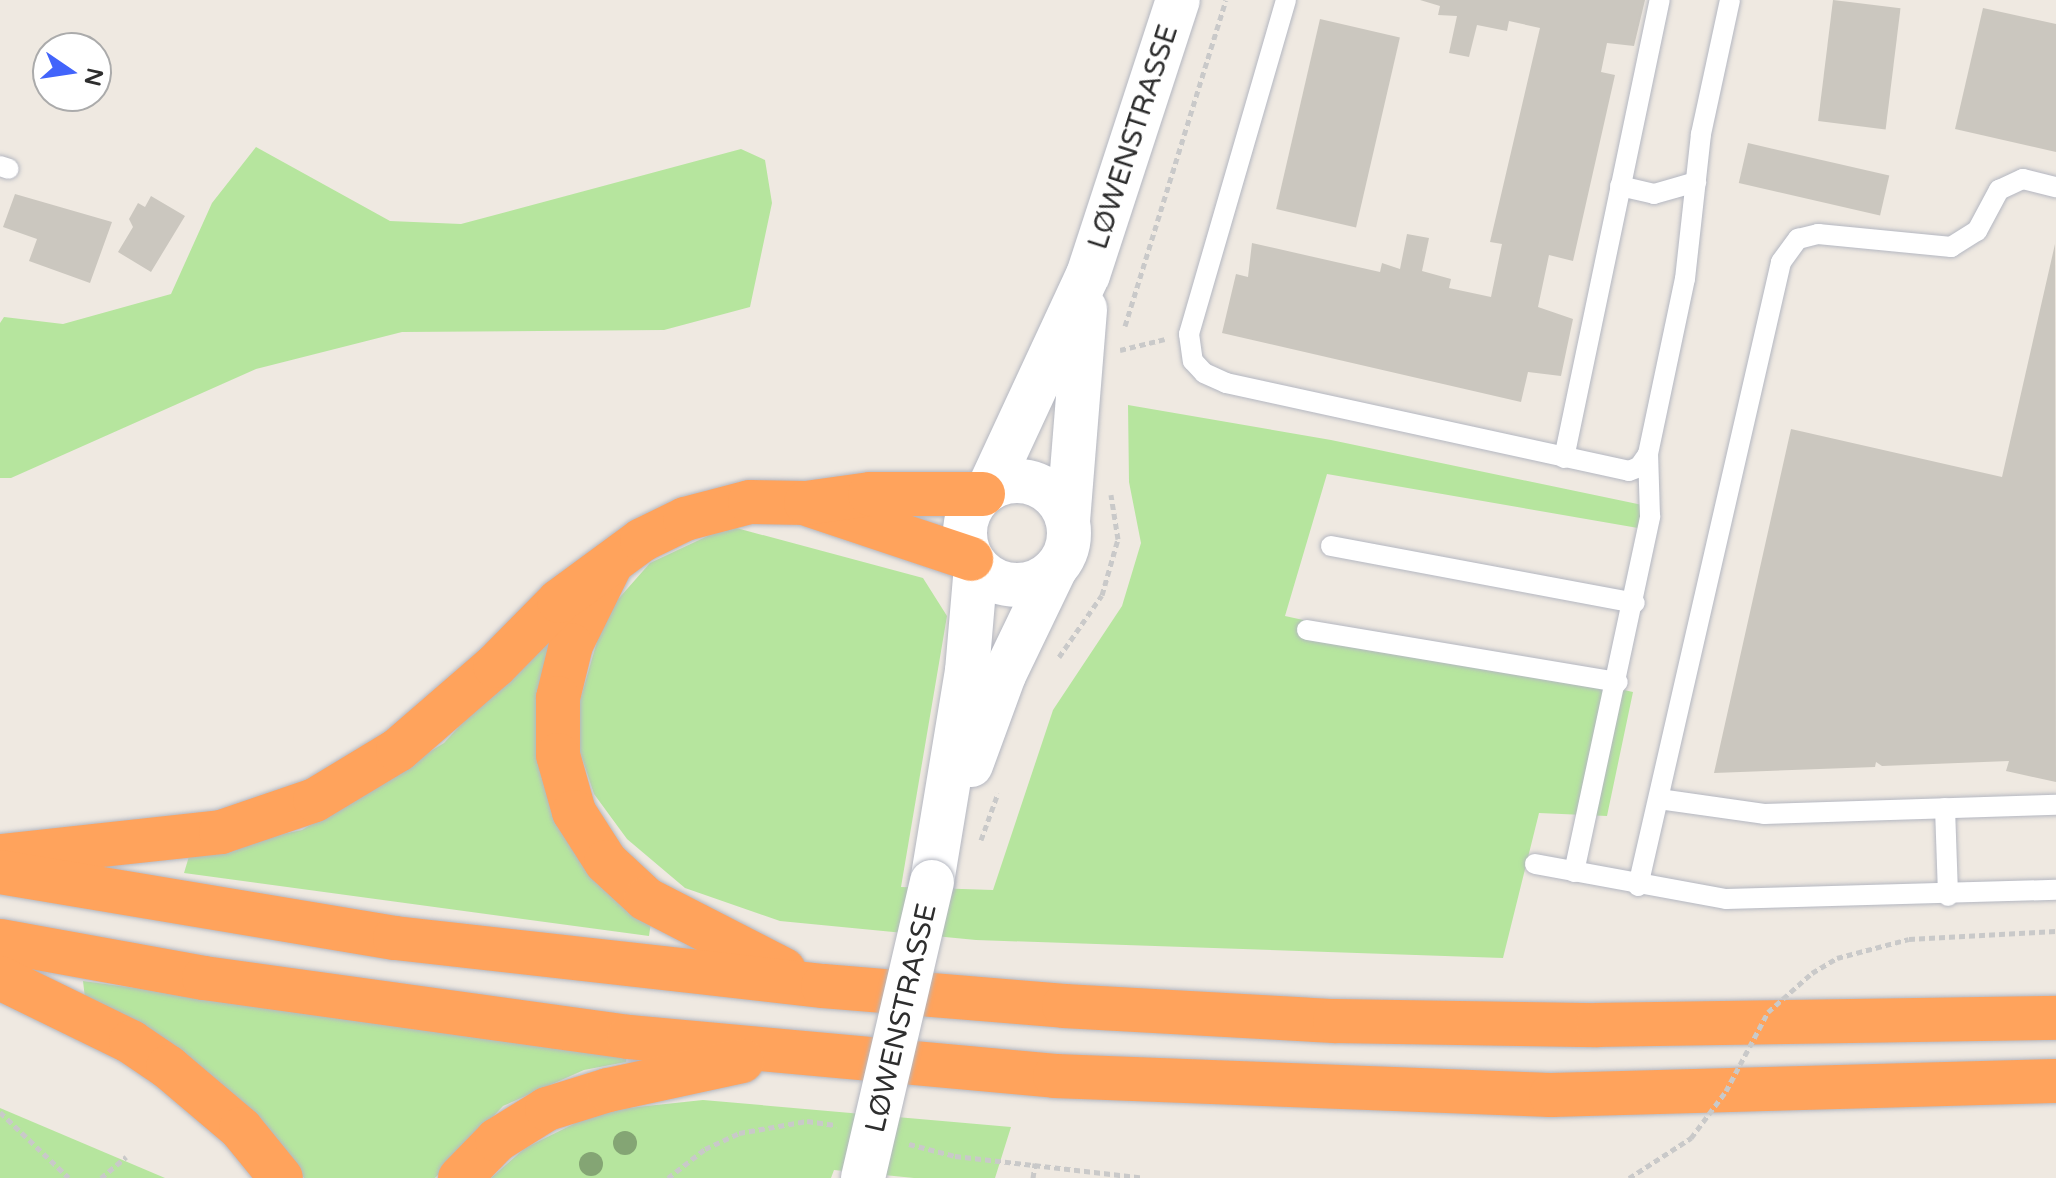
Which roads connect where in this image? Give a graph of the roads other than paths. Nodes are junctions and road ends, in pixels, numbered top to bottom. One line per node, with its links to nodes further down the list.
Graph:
1 (1178, 0): 8 (main road, LØWENSTRASSE)
2 (1286, 0): 10 (lane)
3 (1660, 0): 6 (lane)
4 (1730, 0): 5 (lane)
5 (1696, 182): 6 (lane); 9 (lane)
6 (1620, 186): 10 (lane)
7 (2056, 187): 21 (lane)
8 (1088, 275): 11 (main road, LØWENSTRASSE); 13 (main road, LØWENSTRASSE)
9 (1648, 454): 10 (lane); 18 (lane)
10 (1564, 458)
11 (985, 492): 12 (highway); 13 (main road); 15 (main road)
12 (806, 503): 15 (highway); 16 (highway)
13 (1068, 521): 17 (main road)
14 (1331, 546): 18 (lane)
15 (974, 562): 17 (main road); 26 (main road, LØWENSTRASSE)
16 (611, 564): 24 (highway); 34 (highway)
17 (1055, 569): 26 (main road, LØWENSTRASSE)
18 (1635, 603): 20 (lane)
19 (1307, 630): 20 (lane)
20 (1618, 682): 28 (lane)
21 (1659, 799): 23 (lane); 29 (lane)
22 (2056, 805): 23 (lane)
23 (1945, 808): 31 (lane)
24 (0, 856)
25 (1535, 864): 28 (lane)
26 (935, 870): 40 (main road, LØWENSTRASSE, bridge)
27 (0, 872): 34 (highway)
28 (1574, 872): 29 (lane)
29 (1638, 886): 31 (lane)
30 (2056, 890): 31 (lane)
31 (1948, 896)
32 (0, 941): 36 (highway)
33 (0, 978): 38 (highway)
34 (823, 986): 35 (highway)
35 (2056, 1018)
36 (783, 1052): 37 (highway); 39 (highway)
37 (2056, 1081)
38 (281, 1178)
39 (460, 1178)
40 (863, 1178)

